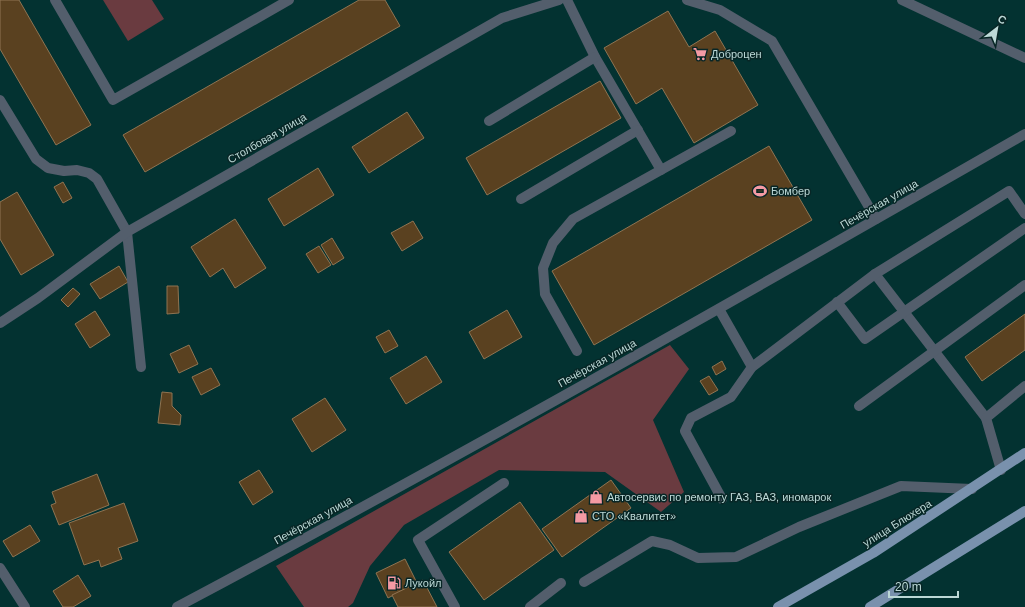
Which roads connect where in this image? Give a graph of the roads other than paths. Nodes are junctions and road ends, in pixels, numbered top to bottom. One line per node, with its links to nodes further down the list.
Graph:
1 (55, 0): 2 (street)
2 (289, 0)
3 (531, 0): 8 (street)
4 (559, 0): 8 (street, Столбовая улица)
5 (567, 0): 9 (street)
6 (687, 0): 19 (street)
7 (902, 0): 10 (street)
8 (541, 6): 21 (street, Столбовая улица)
9 (595, 57): 12 (street); 13 (street)
10 (1025, 58)
11 (0, 100): 21 (street)
12 (489, 121)
13 (638, 130): 16 (street); 17 (street)
14 (731, 131): 16 (street)
15 (1025, 134): 19 (street, Печёрская улица)
16 (661, 170): 28 (street)
17 (521, 199)
18 (1025, 214): 22 (street)
19 (876, 219): 25 (street, Печёрская улица)
20 (1025, 228): 26 (street)
21 (127, 232): 27 (street, Столбовая улица); 30 (street)
22 (875, 274): 24 (street); 26 (street)
23 (1025, 285): 29 (street)
24 (837, 302): 26 (street); 31 (street)
25 (719, 309): 31 (street); 45 (street, Печёрская улица)
26 (904, 312): 29 (street)
27 (0, 323)
28 (577, 351)
29 (935, 351): 33 (street); 34 (street)
30 (141, 367)
31 (752, 367): 39 (street)
32 (1025, 386): 34 (street)
33 (859, 406)
34 (986, 418): 36 (street)
35 (1025, 453): 36 (main road, улица Блюхера)
36 (1001, 470): 38 (main road, улица Блюхера)
37 (504, 483): 46 (street)
38 (972, 489): 42 (street); 48 (main road, улица Блюхера)
39 (722, 499)
40 (1025, 512): 49 (main road)
41 (0, 568): 44 (street)
42 (584, 582)
43 (561, 583): 47 (street)
44 (24, 607)
45 (176, 607)
46 (455, 607)
47 (530, 607)
48 (778, 607)
49 (870, 607)

